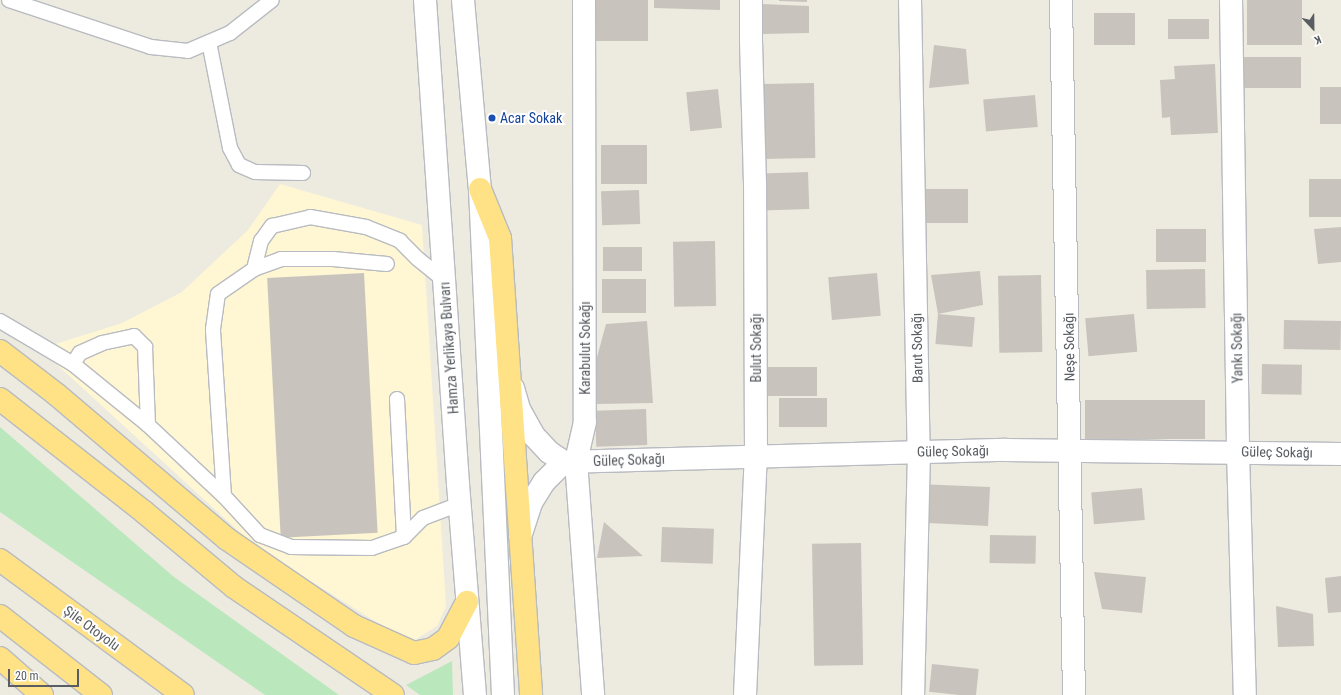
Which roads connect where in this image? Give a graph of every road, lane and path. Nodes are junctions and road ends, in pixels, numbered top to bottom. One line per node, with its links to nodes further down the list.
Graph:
1 (9, 0): 10 (lane)
2 (272, 0): 10 (lane)
3 (425, 0): 15 (street, Hamza Yerlikaya Bulvarı)
4 (463, 0): 12 (street)
5 (584, 0): 28 (street, Karabulut Sokağı)
6 (751, 0): 27 (street, Bulut Sokağı)
7 (910, 0): 24 (street, Barut Sokağı)
8 (1061, 0): 23 (street, Neşe Sokağı)
9 (1231, 0): 25 (street, Yankı Sokağı)
10 (209, 42): 11 (lane)
11 (303, 173)
12 (480, 189): 19 (highway); 42 (street)
13 (387, 264): 14 (lane)
14 (254, 268): 15 (lane); 29 (lane)
15 (444, 280): 30 (street, Hamza Yerlikaya Bulvarı)
16 (0, 321): 18 (lane)
17 (0, 351): 34 (highway)
18 (73, 364): 22 (lane); 22 (lane)
19 (510, 380): 28 (street); 31 (highway)
20 (0, 399): 40 (highway)
21 (397, 399): 32 (lane)
22 (148, 425): 29 (lane)
23 (1070, 450): 24 (street, Güleç Sokağı); 25 (street, Güleç Sokağı); 47 (street, Neşe Sokağı)
24 (919, 452): 27 (street, Güleç Sokağı); 46 (street, Barut Sokağı)
25 (1238, 452): 26 (street, Güleç Sokağı); 48 (street, Yankı Sokağı)
26 (1341, 454)
27 (756, 456): 28 (street, Güleç Sokağı); 45 (street, Bulut Sokağı)
28 (570, 462): 31 (street); 44 (street, Karabulut Sokağı)
29 (224, 496): 32 (lane)
30 (460, 504): 32 (lane); 34 (street, Hamza Yerlikaya Bulvarı)
31 (520, 536): 43 (highway)
32 (404, 537)
33 (0, 560): 39 (highway, Şile Otoyolu)
34 (467, 602): 41 (street, Hamza Yerlikaya Bulvarı)
35 (0, 616): 38 (highway)
36 (0, 658): 37 (highway)
37 (42, 695)
38 (101, 695)
39 (183, 695)
40 (393, 695)
41 (475, 695)
42 (504, 695)
43 (531, 695)
44 (593, 695)
45 (745, 695)
46 (913, 695)
47 (1074, 695)
48 (1245, 695)

